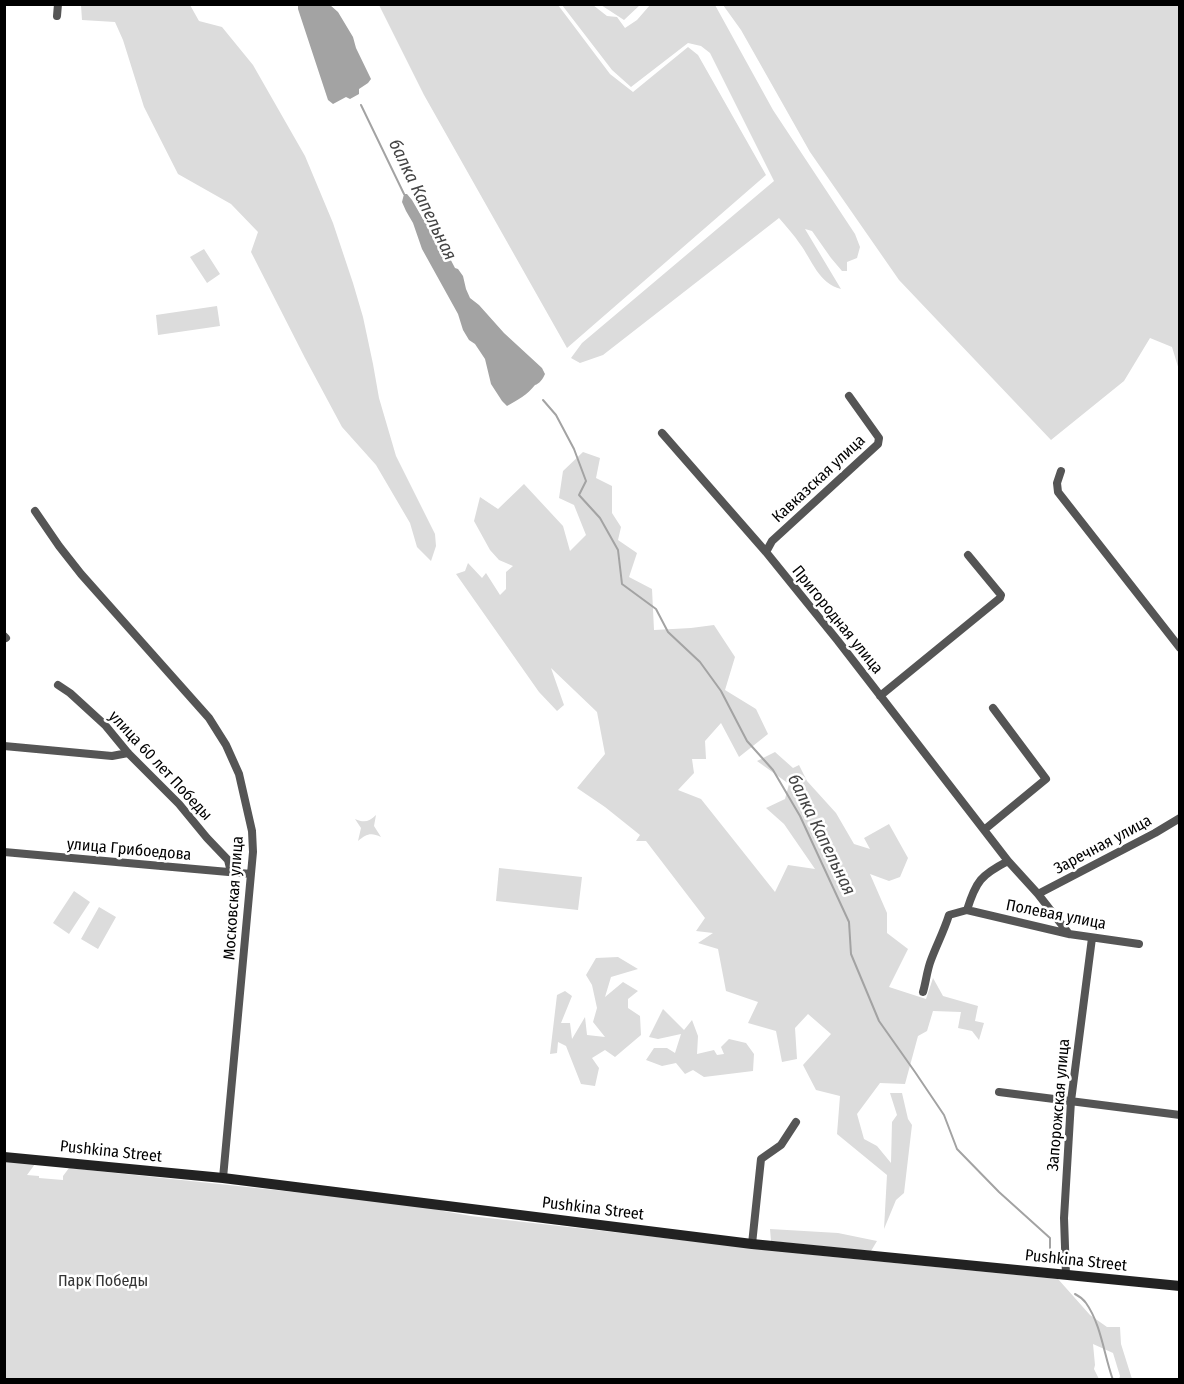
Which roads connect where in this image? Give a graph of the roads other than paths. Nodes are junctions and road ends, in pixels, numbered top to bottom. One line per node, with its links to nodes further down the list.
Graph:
1 (58, 4): 2 (street)
2 (57, 16)
3 (849, 396): 7 (street, Кавказская улица)
4 (662, 433): 7 (street, Пригородная улица)
5 (1061, 471): 9 (street)
6 (35, 511): 20 (street, Московская улица)
7 (766, 552): 11 (street, Пригородная улица)
8 (968, 555): 11 (street)
9 (1179, 648)
10 (58, 685): 14 (street, улица 60 лет Победы)
11 (880, 696): 16 (street, Пригородная улица)
12 (993, 708): 16 (street)
13 (4, 746): 14 (street)
14 (128, 753): 19 (street, улица 60 лет Победы)
15 (1179, 818): 21 (street, Заречная улица)
16 (984, 830): 18 (street, Пригородная улица)
17 (4, 852): 19 (street, улица Грибоедова)
18 (1008, 861): 21 (street, Пригородная улица); 22 (street)
19 (231, 872): 20 (street, улица Грибоедова)
20 (251, 874): 32 (street, Московская улица)
21 (1038, 894): 23 (street, Пригородная улица)
22 (967, 910): 23 (street, Полевая улица); 26 (street)
23 (1069, 934): 24 (street, Полевая улица)
24 (1092, 938): 25 (street, Полевая улица); 28 (street, Запорожская улица)
25 (1139, 944)
26 (923, 993)
27 (999, 1092): 28 (street)
28 (1071, 1101): 29 (street); 34 (street, Запорожская улица)
29 (1179, 1115)
30 (796, 1122): 33 (street)
31 (4, 1156): 32 (street, Pushkina Street)
32 (223, 1178): 33 (street, Pushkina Street)
33 (753, 1244): 34 (street, Pushkina Street)
34 (1065, 1275): 35 (street, Pushkina Street)
35 (1179, 1286)

